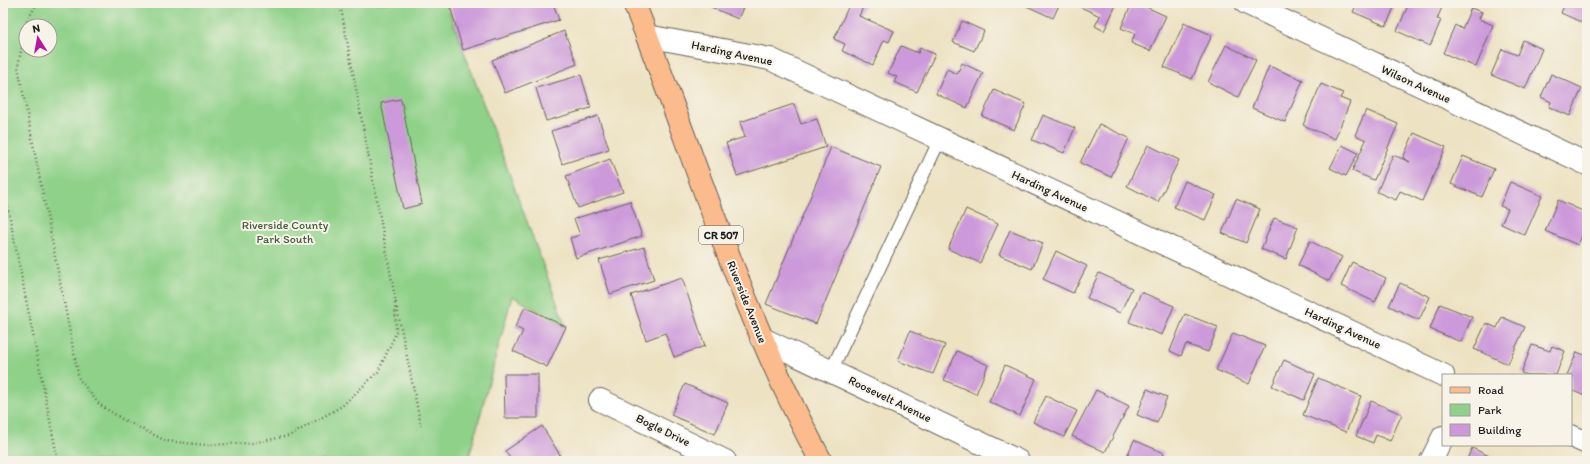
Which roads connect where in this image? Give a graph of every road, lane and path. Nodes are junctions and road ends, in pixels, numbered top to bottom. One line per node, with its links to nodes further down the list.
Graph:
1 (37, 3): 9 (path)
2 (340, 3): 9 (path)
3 (634, 3): 5 (main road, Riverside Avenue / CR 507)
4 (1246, 3): 7 (street, Wilson Avenue)
5 (647, 36): 6 (street, Harding Avenue); 10 (main road, Riverside Avenue / CR 507)
6 (940, 139): 11 (lane); 12 (street, Harding Avenue)
7 (1587, 164)
8 (3, 183): 19 (path)
9 (395, 302): 14 (path)
10 (761, 338): 11 (street, Roosevelt Avenue); 18 (main road, Riverside Avenue / CR 507)
11 (831, 371): 21 (street, Roosevelt Avenue)
12 (1442, 375)
13 (600, 400): 20 (street, Bogle Drive)
14 (421, 426)
15 (1572, 436): 17 (street)
16 (1442, 439): 22 (street)
17 (1587, 443)
18 (819, 460)
19 (58, 461)
20 (725, 461)
21 (1018, 461)
22 (1430, 461)

